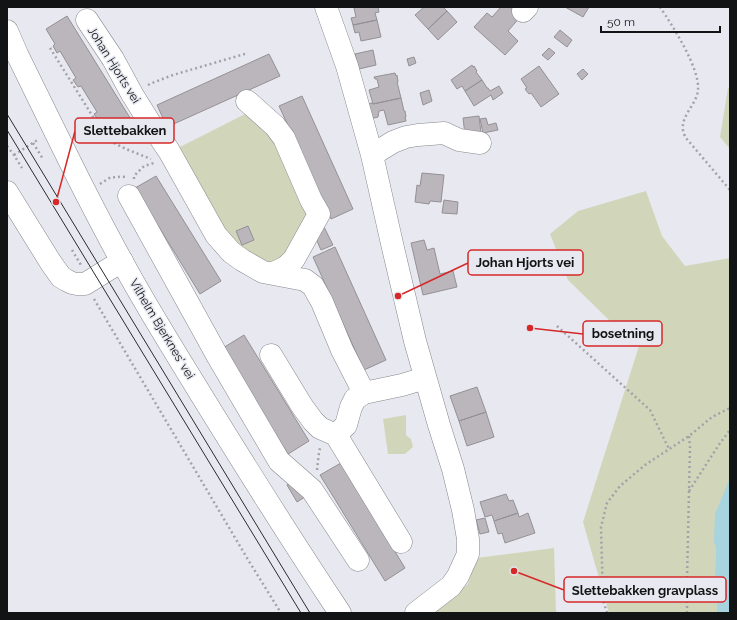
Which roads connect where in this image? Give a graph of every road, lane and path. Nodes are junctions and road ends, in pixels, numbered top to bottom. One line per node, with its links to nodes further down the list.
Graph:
1 (326, 7): 12 (street)
2 (660, 7): 16 (path)
3 (86, 20): 7 (street, Johan Hjorts vei)
4 (7, 31): 19 (street, Vilhelm Bjerknes' vei)
5 (50, 48): 15 (path)
6 (248, 53): 7 (path)
7 (133, 96): 20 (street, Johan Hjorts vei)
8 (247, 101): 20 (street)
9 (480, 143): 12 (street)
10 (7, 146): 11 (path)
11 (14, 155): 13 (path); 14 (path)
12 (372, 155): 24 (street)
13 (42, 159)
14 (22, 168)
15 (99, 184)
16 (730, 190)
17 (7, 192): 21 (street)
18 (129, 196): 33 (street)
19 (122, 261): 21 (street); 35 (street, Vilhelm Bjerknes' vei)
20 (272, 273): 25 (street, Johan Hjorts vei)
21 (84, 284): 34 (path)
22 (557, 326): 30 (path)
23 (271, 355): 28 (street)
24 (425, 378): 25 (street); 36 (street)
25 (364, 393): 28 (street)
26 (730, 408): 29 (path)
27 (730, 430): 31 (path)
28 (336, 435): 32 (street)
29 (689, 436): 30 (path); 31 (path)
30 (669, 449): 37 (path)
31 (689, 491): 38 (path)
32 (401, 542)
33 (358, 560)
34 (281, 613)
35 (340, 613)
36 (416, 613)
37 (607, 613)
38 (687, 613)

